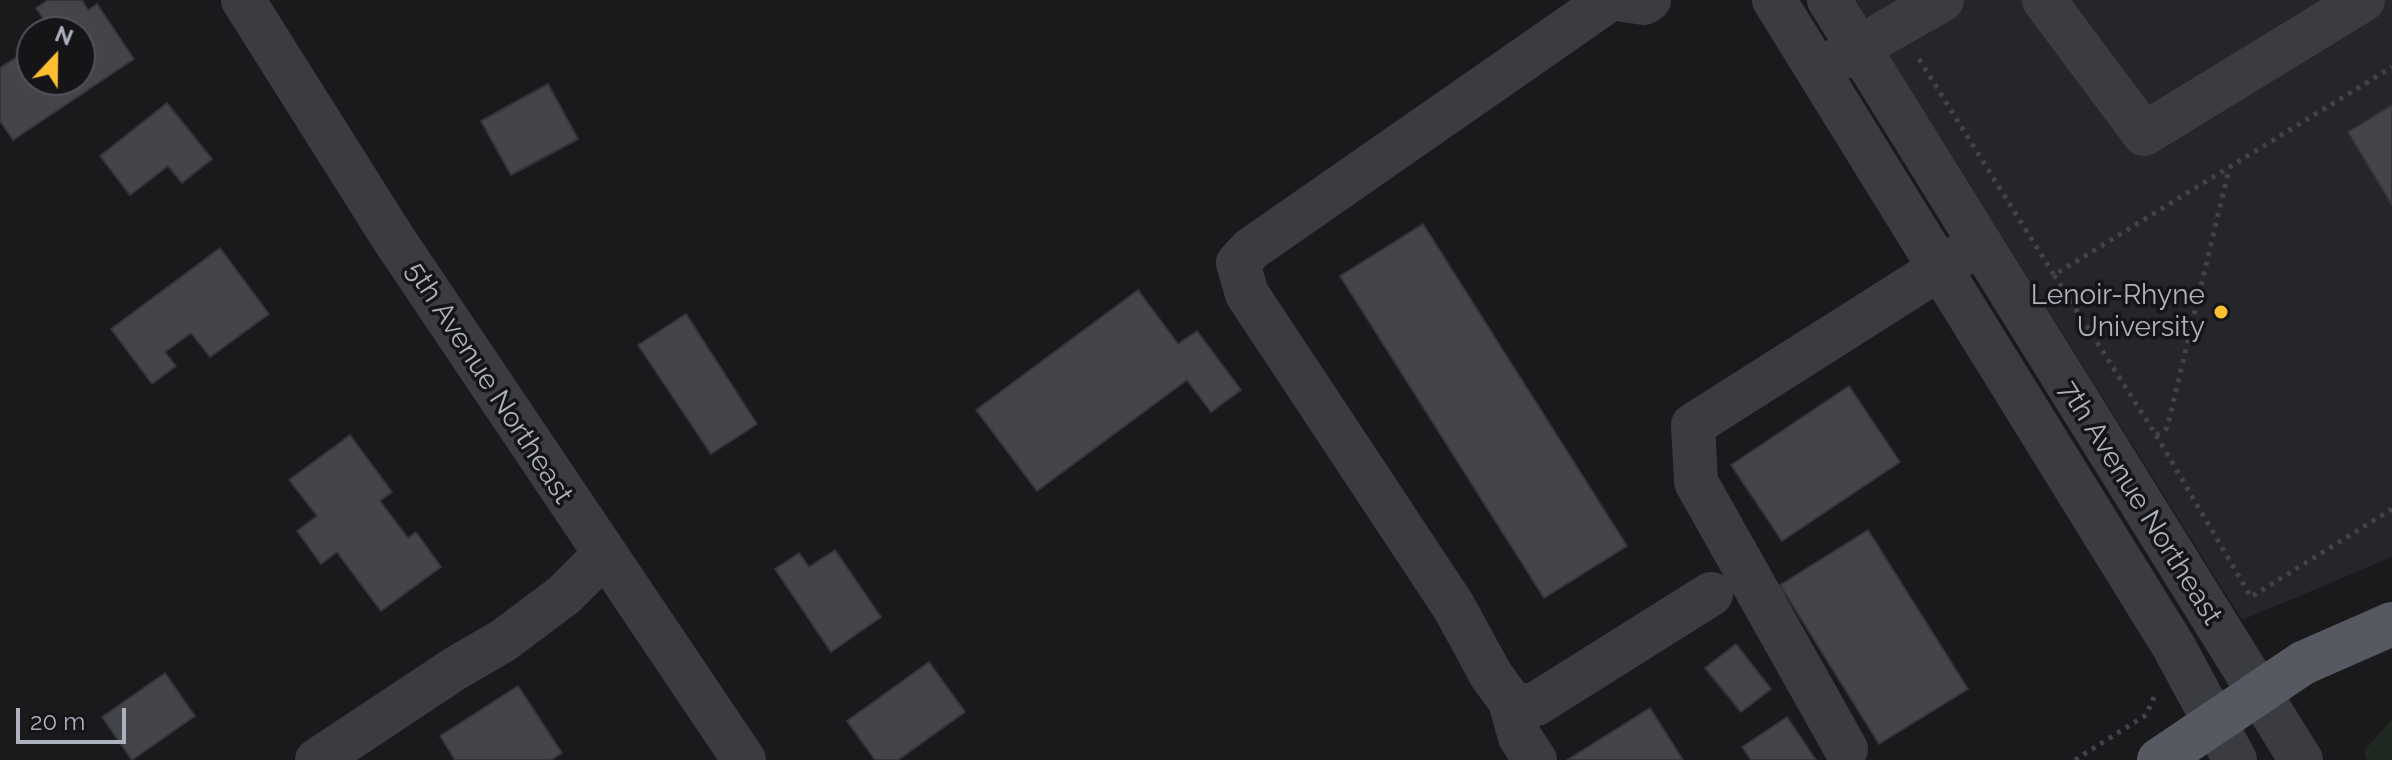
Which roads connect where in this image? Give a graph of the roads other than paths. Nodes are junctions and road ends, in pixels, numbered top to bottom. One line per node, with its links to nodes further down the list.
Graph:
1 (243, 0): 14 (street, 5th Avenue Northeast)
2 (1609, 0): 18 (street)
3 (1624, 0): 4 (street)
4 (1649, 0)
5 (1829, 0): 10 (street, 7th Avenue Northeast)
6 (1942, 0): 10 (street)
7 (2044, 0): 8 (street)
8 (2363, 0)
9 (1781, 2): 11 (street, 7th Avenue Northeast)
10 (1859, 47): 11 (street); 12 (street, 7th Avenue Northeast)
11 (1816, 72): 13 (street, 7th Avenue Northeast)
12 (1980, 243): 13 (street); 17 (street, 7th Avenue Northeast)
13 (1938, 269): 19 (street, 7th Avenue Northeast); 20 (street)
14 (603, 556): 21 (street); 22 (street, 5th Avenue Northeast)
15 (1711, 594): 18 (street)
16 (2392, 624): 17 (main road)
17 (2262, 694): 19 (main road); 25 (street, 7th Avenue Northeast)
18 (1510, 701): 23 (street)
19 (2226, 741): 24 (main road)
20 (1846, 749)
21 (317, 760)
22 (744, 760)
23 (1535, 760)
24 (2159, 760)
25 (2301, 760)

